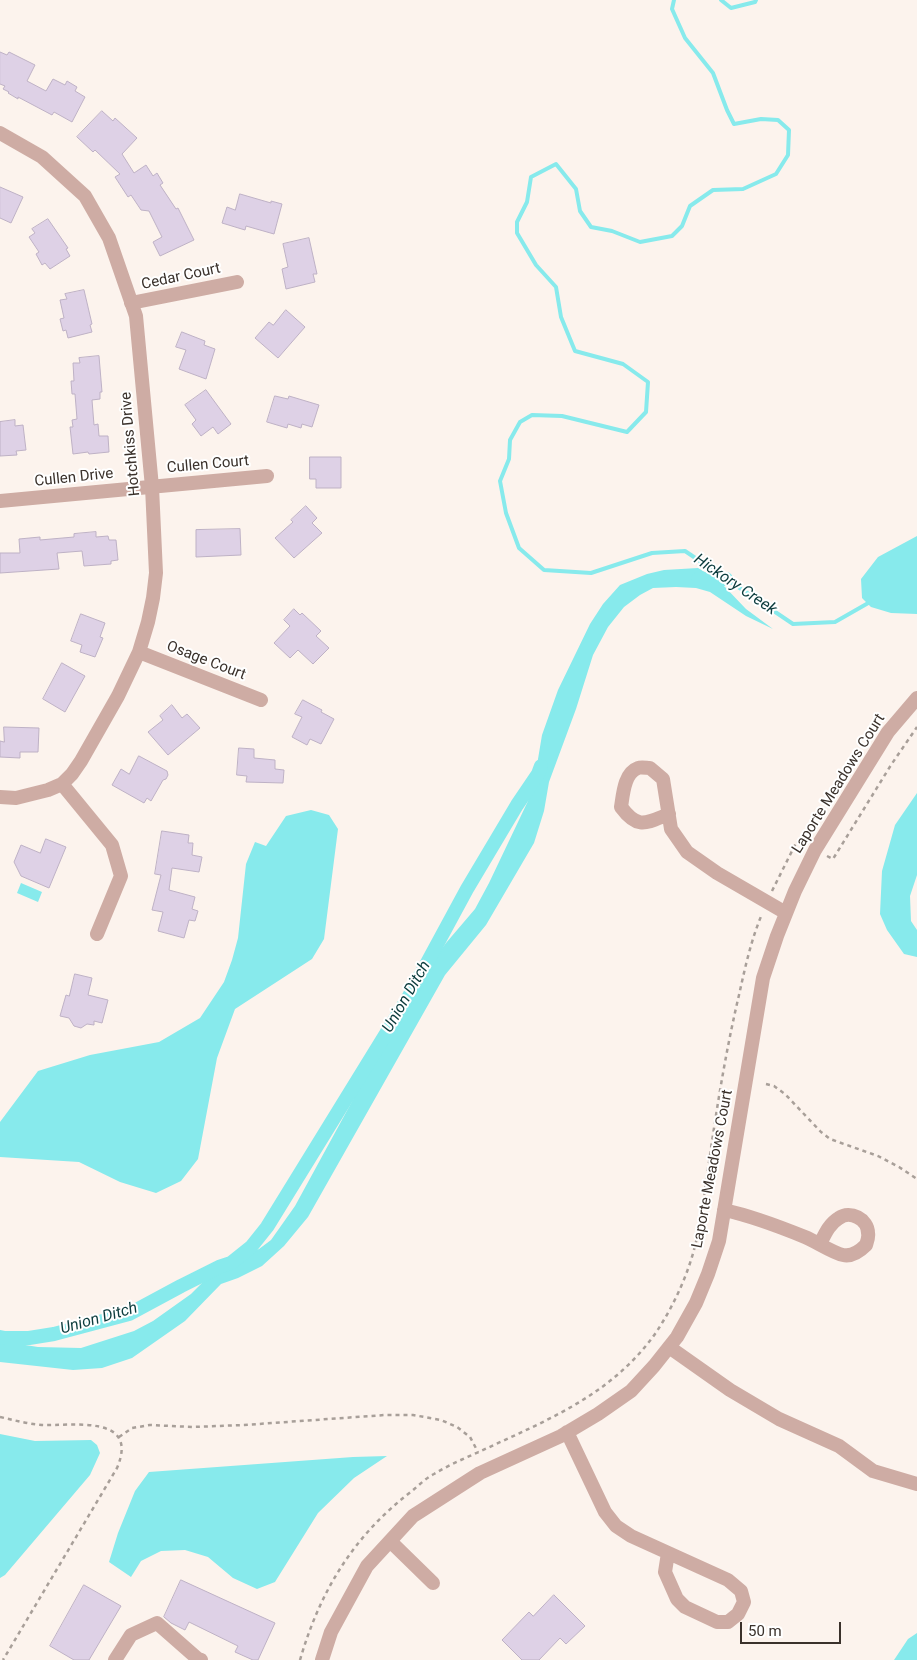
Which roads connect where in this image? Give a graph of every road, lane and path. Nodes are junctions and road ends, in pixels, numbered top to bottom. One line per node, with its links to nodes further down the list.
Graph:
1 (0, 133): 3 (street, Hotchkiss Drive)
2 (237, 282): 3 (street, Cedar Court)
3 (132, 304): 5 (street, Hotchkiss Drive)
4 (267, 476): 5 (street, Cullen Court)
5 (152, 487): 6 (street, Cullen Drive); 7 (street, Hotchkiss Drive)
6 (0, 501)
7 (139, 652): 9 (street, Osage Court); 11 (street, Hotchkiss Drive)
8 (917, 698): 14 (street, Laporte Meadows Court)
9 (261, 700)
10 (917, 728): 14 (path)
11 (62, 784): 12 (street); 17 (street)
12 (0, 797)
13 (669, 814): 15 (street)
14 (815, 850): 15 (path); 16 (street, Laporte Meadows Court)
15 (767, 902): 16 (street); 26 (path)
16 (786, 913): 20 (street, Laporte Meadows Court)
17 (97, 934)
18 (766, 1084): 19 (path)
19 (917, 1180)
20 (724, 1210): 21 (street); 22 (street, Laporte Meadows Court)
21 (820, 1244)
22 (669, 1347): 24 (street, Laporte Meadows Court); 27 (street)
23 (0, 1417): 25 (path)
24 (567, 1432): 28 (street, Laporte Meadows Court); 29 (street)
25 (119, 1437): 26 (path); 31 (path)
26 (478, 1452): 34 (path)
27 (917, 1484)
28 (390, 1541): 30 (street); 35 (street, Laporte Meadows Court)
29 (668, 1553): 29 (street)
30 (433, 1583)
31 (3, 1660)
32 (115, 1660): 33 (street)
33 (199, 1660)
34 (300, 1660)
35 (322, 1660)

